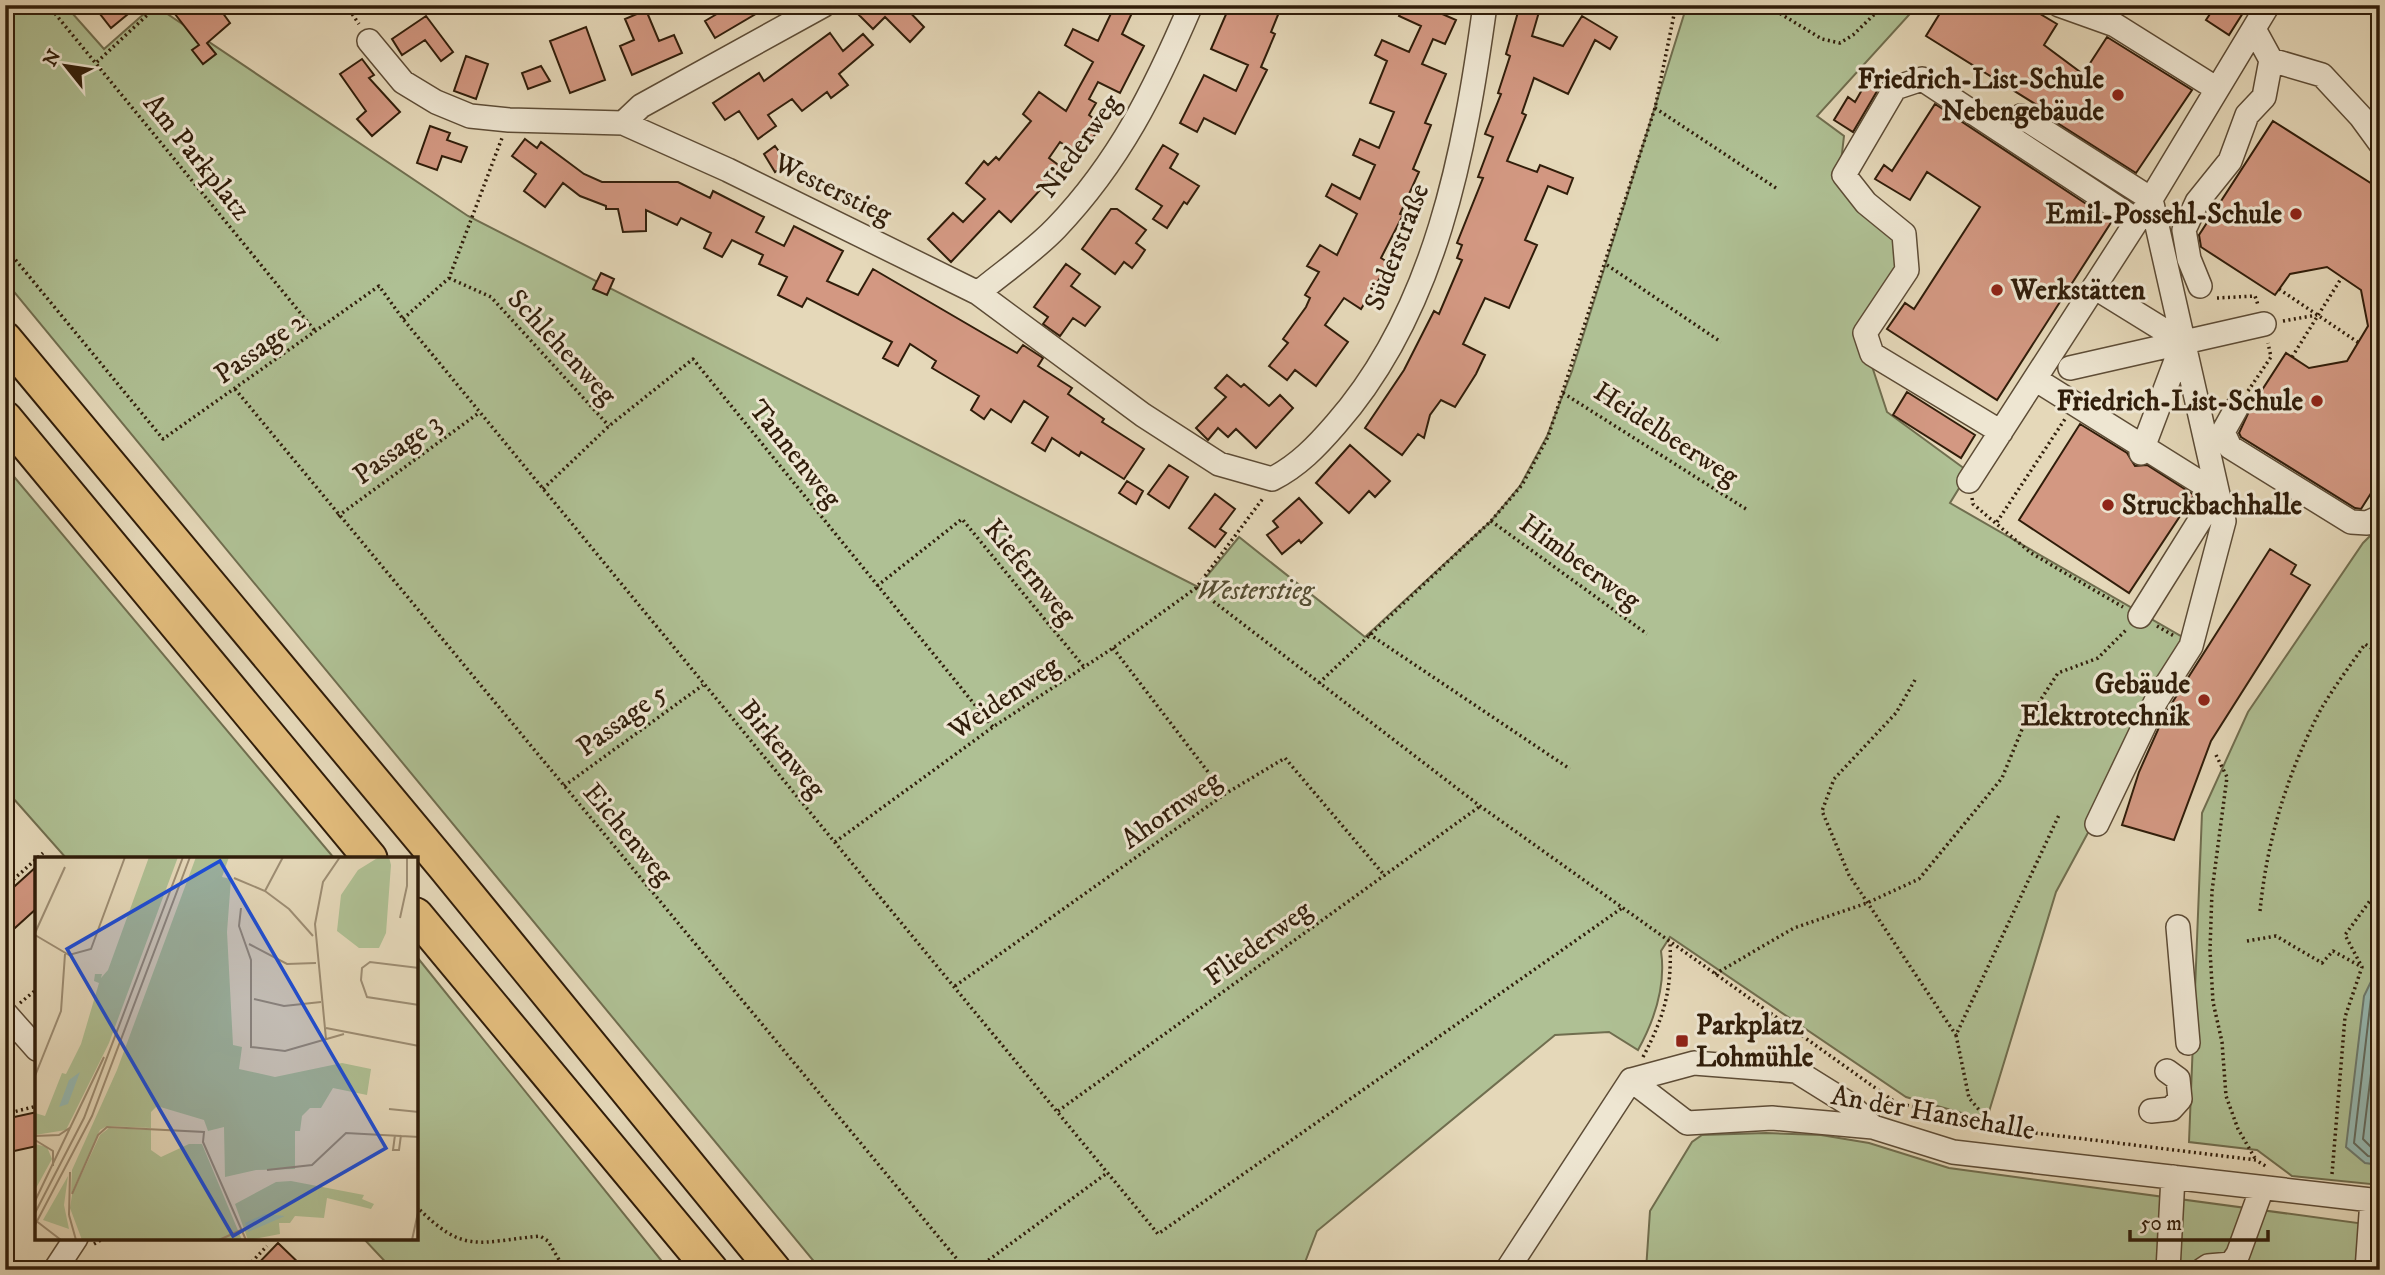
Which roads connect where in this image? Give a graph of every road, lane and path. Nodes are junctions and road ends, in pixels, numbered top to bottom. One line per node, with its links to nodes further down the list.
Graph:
1 (48, 5): 17 (path, Am Parkplatz)
2 (158, 5): 17 (path)
3 (824, 5): 22 (street)
4 (1191, 5): 34 (street, Niederweg)
5 (1485, 5): 57 (street, Süderstraße)
6 (1662, 5): 13 (path)
7 (1676, 5): 13 (path)
8 (1689, 5): 13 (path)
9 (1766, 5): 10 (path)
10 (1884, 5)
11 (2059, 5): 18 (street)
12 (2268, 5): 14 (street)
13 (1673, 13): 19 (path)
14 (2254, 29): 16 (street); 18 (street)
15 (369, 41): 21 (street, Westerstieg)
16 (2272, 61): 23 (street); 35 (street)
17 (97, 62): 39 (path, Am Parkplatz)
18 (2217, 89): 25 (street)
19 (1655, 108): 24 (path); 28 (path)
20 (2021, 116): 25 (street)
21 (509, 120): 22 (street, Westerstieg); 30 (path)
22 (623, 123): 34 (street, Westerstieg)
23 (2380, 143)
24 (1776, 188)
25 (2151, 199): 26 (street); 42 (street)
26 (2136, 220): 32 (street); 55 (street)
27 (5, 247): 48 (path, Passage 2)
28 (1607, 265): 41 (path); 49 (path)
29 (2342, 277): 36 (path)
30 (449, 278): 37 (path); 54 (path, Schlehenweg)
31 (379, 286): 37 (path, Birkenweg); 39 (path, Passage 2)
32 (2094, 287): 42 (street); 46 (street)
33 (2279, 289): 36 (path)
34 (978, 293): 57 (street, Westerstieg)
35 (2210, 293): 38 (path)
36 (2318, 315): 38 (path); 43 (path); 44 (path)
37 (402, 319): 52 (path, Birkenweg)
38 (2264, 324): 42 (street); 47 (path)
39 (316, 332): 48 (path, Passage 2)
40 (5, 339): 131 (highway)
41 (1721, 342)
42 (2183, 342): 45 (street); 56 (street); 70 (street)
43 (2359, 343)
44 (2292, 357)
45 (2070, 368)
46 (2035, 379): 50 (street); 55 (street)
47 (2251, 386)
48 (235, 389): 61 (path, Eichenweg)
49 (1563, 393): 60 (path, Heidelbeerweg); 63 (path)
50 (2074, 405): 56 (street); 64 (path)
51 (2237, 407): 62 (street)
52 (480, 412): 59 (path, Birkenweg); 61 (path, Passage 3)
53 (5, 418): 88 (highway)
54 (609, 426): 59 (path, Tannenweg); 65 (path, Tannenweg)
55 (2001, 432): 58 (street)
56 (2142, 450): 67 (street)
57 (1278, 476): 66 (path, Weidenweg)
58 (1969, 481): 64 (path)
59 (543, 489): 76 (path, Birkenweg)
60 (1746, 509)
61 (338, 516): 80 (path, Eichenweg)
62 (2380, 517)
63 (1491, 521): 68 (path); 69 (path, Himbeerweg)
64 (1997, 522): 67 (path)
65 (877, 586): 73 (path, Kiefernweg); 77 (path, Tannenweg)
66 (1196, 588): 71 (path, Weidenweg); 75 (path)
67 (2140, 616): 70 (path); 93 (path)
68 (1369, 634): 75 (path); 79 (path)
69 (1647, 634)
70 (2191, 646): 84 (street)
71 (1113, 648): 73 (path, Weidenweg); 81 (path)
72 (2380, 654): 95 (path)
73 (1084, 668): 77 (path, Weidenweg)
74 (1915, 680): 93 (path)
75 (1319, 683): 82 (path)
76 (703, 685): 80 (path, Passage 5); 85 (path, Birkenweg)
77 (993, 727): 85 (path, Weidenweg)
78 (2216, 755): 115 (path)
79 (1570, 769)
80 (564, 786): 132 (path, Eichenweg)
81 (1225, 794): 90 (path, Ahornweg); 102 (path, Ahornweg)
82 (1480, 806): 90 (path, Fliederweg); 94 (path)
83 (2060, 813): 104 (path)
84 (2097, 824)
85 (835, 842): 102 (path, Birkenweg)
86 (43, 853): 87 (path)
87 (39, 857)
88 (368, 857)
89 (35, 860): 91 (path)
90 (1385, 876): 110 (path, Fliederweg)
91 (5, 887)
92 (2380, 887): 100 (path)
93 (1867, 903): 101 (path); 104 (path)
94 (1622, 908): 99 (path); 116 (path, Birkenweg)
95 (2260, 911)
96 (418, 917): 125 (highway)
97 (2178, 927): 105 (street)
98 (2247, 941): 100 (path)
99 (1670, 942): 101 (path); 108 (path)
100 (2362, 968): 119 (path)
101 (1715, 974): 114 (path)
102 (955, 986): 110 (path, Birkenweg)
103 (5, 1013): 106 (street)
104 (1956, 1035): 114 (path)
105 (2188, 1043)
106 (35, 1047)
107 (2167, 1071): 111 (street)
108 (1631, 1080): 113 (street, An der Hansehalle); 113 (street); 134 (street)
109 (35, 1106): 112 (path)
110 (1058, 1111): 116 (path, Birkenweg)
111 (2151, 1111)
112 (5, 1114)
113 (1873, 1127): 117 (street, An der Hansehalle)
114 (1995, 1128): 115 (path)
115 (2256, 1160): 118 (path)
116 (1107, 1173): 133 (path)
117 (2174, 1177): 118 (street, An der Hansehalle); 124 (street)
118 (2269, 1180): 120 (street, An der Hansehalle); 126 (street)
119 (2331, 1184)
120 (2376, 1200): 136 (street)
121 (418, 1208): 129 (path)
122 (75, 1240): 127 (street)
123 (267, 1246): 128 (path)
124 (2168, 1246): 126 (street); 135 (street)
125 (696, 1256): 130 (highway)
126 (2205, 1268)
127 (55, 1270)
128 (244, 1270)
129 (565, 1270)
130 (711, 1270)
131 (774, 1270)
132 (967, 1270)
133 (975, 1270)
134 (1507, 1270)
135 (2168, 1270)
136 (2367, 1270)

